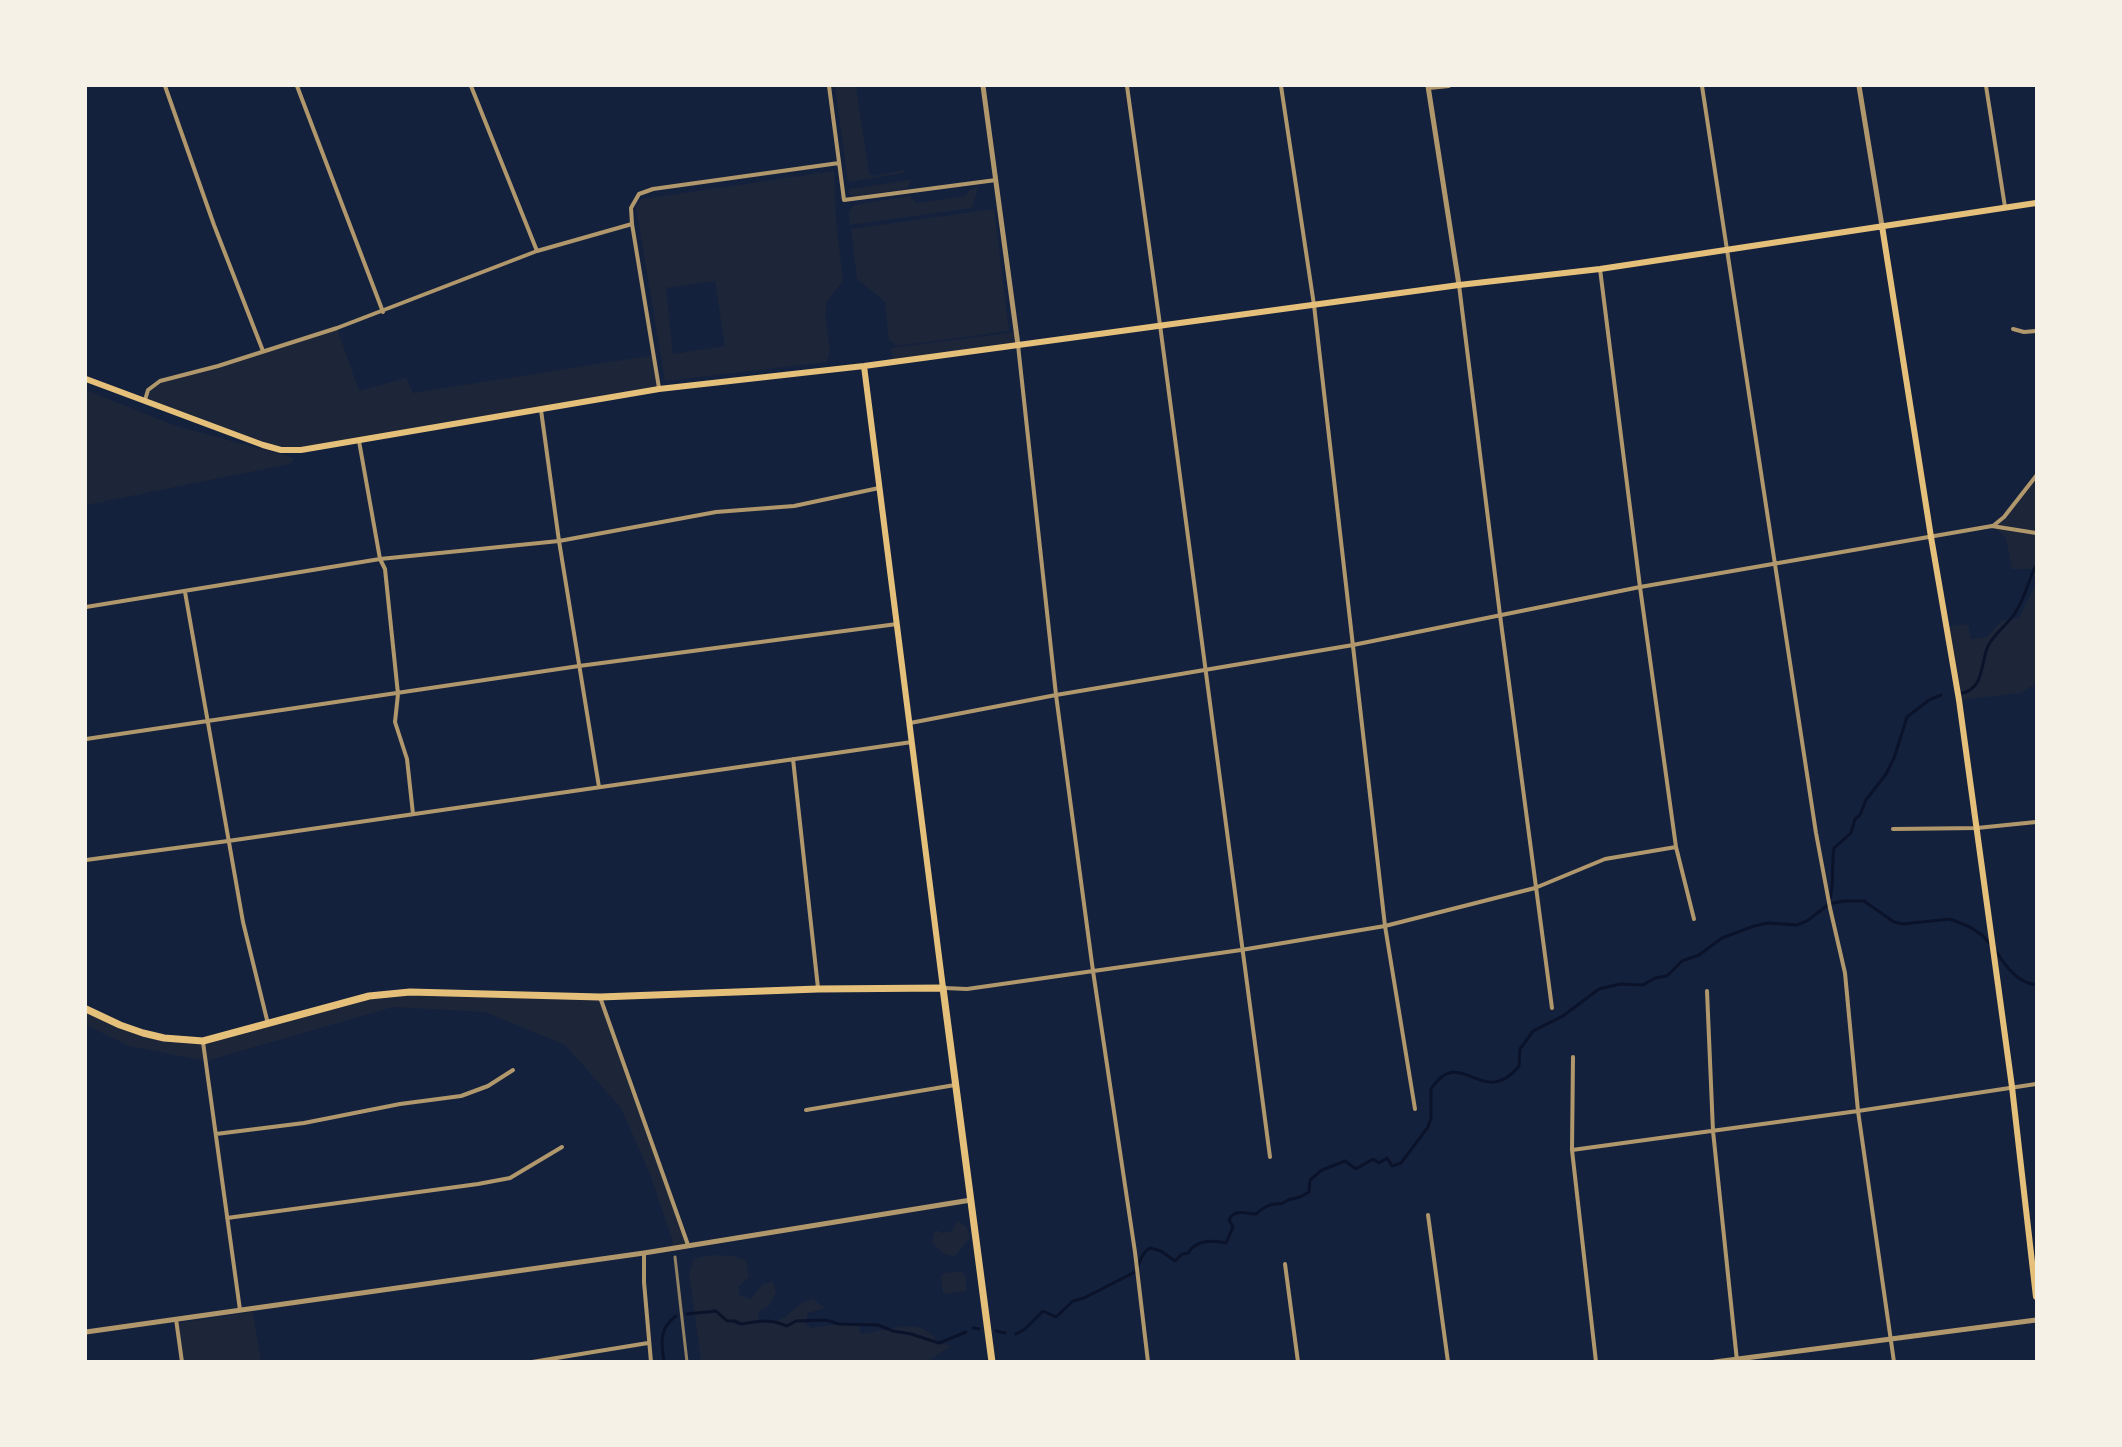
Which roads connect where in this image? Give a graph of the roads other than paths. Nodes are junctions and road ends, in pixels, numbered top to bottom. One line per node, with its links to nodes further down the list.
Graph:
1 (165, 86): 29 (street)
2 (297, 86): 24 (street)
3 (471, 86): 20 (street)
4 (829, 86): 13 (street)
5 (982, 86): 14 (street)
6 (1126, 86): 25 (street)
7 (1281, 86): 23 (street)
8 (1449, 86): 12 (street)
9 (1702, 86): 19 (street)
10 (1859, 86): 18 (street)
11 (1986, 86): 16 (street)
12 (1428, 87): 22 (street)
13 (839, 163): 14 (street); 17 (street)
14 (996, 180): 28 (street)
15 (2037, 203): 16 (main road)
16 (2005, 208): 18 (main road)
17 (632, 224): 20 (street); 32 (street)
18 (1881, 226): 19 (main road); 40 (main road)
19 (1726, 250): 21 (main road); 43 (street)
20 (537, 251): 24 (street)
21 (1600, 269): 22 (main road); 44 (street)
22 (1459, 285): 23 (main road); 47 (street)
23 (1314, 305): 25 (main road); 49 (street)
24 (383, 312): 29 (street)
25 (1160, 326): 28 (main road); 51 (street)
26 (2013, 329): 27 (street)
27 (2036, 332)
28 (1018, 345): 30 (main road); 53 (street)
29 (263, 351): 33 (street)
30 (864, 366): 32 (main road); 37 (main road)
31 (86, 379): 33 (main road)
32 (659, 389): 34 (main road)
33 (144, 401): 35 (main road)
34 (541, 410): 35 (main road); 41 (street)
35 (359, 441): 42 (street)
36 (2037, 476): 38 (street)
37 (879, 488): 41 (street); 48 (main road)
38 (1992, 526): 39 (street); 40 (street)
39 (2037, 533)
40 (1931, 537): 43 (street); 62 (main road)
41 (559, 541): 42 (street); 50 (street)
42 (380, 559): 45 (street); 52 (street)
43 (1774, 563): 44 (street); 87 (street)
44 (1640, 587): 47 (street); 65 (street)
45 (186, 592): 46 (street); 54 (street)
46 (86, 607)
47 (1500, 615): 49 (street); 67 (street)
48 (897, 624): 50 (street); 55 (main road)
49 (1353, 645): 51 (street); 69 (street)
50 (579, 666): 52 (street); 59 (street)
51 (1206, 670): 53 (street); 70 (street)
52 (398, 694): 54 (street); 60 (street)
53 (1056, 695): 55 (street); 71 (street)
54 (208, 721): 56 (street); 64 (street)
55 (909, 723): 57 (main road)
56 (86, 739)
57 (912, 742): 58 (street); 73 (main road)
58 (793, 759): 59 (street); 72 (street)
59 (599, 787): 60 (street)
60 (413, 814): 64 (street)
61 (2037, 822): 62 (street)
62 (1977, 828): 63 (street); 84 (main road)
63 (1893, 829)
64 (228, 842): 66 (street); 78 (street)
65 (1676, 847): 67 (street); 68 (street)
66 (86, 860)
67 (1535, 888): 69 (street); 76 (street)
68 (1694, 919)
69 (1385, 926): 70 (street); 85 (street)
70 (1241, 950): 71 (street); 92 (street)
71 (1093, 971): 73 (street); 111 (street)
72 (818, 988): 73 (main road); 75 (main road)
73 (943, 988): 82 (main road)
74 (1707, 991): 88 (street)
75 (600, 997): 78 (main road); 96 (street)
76 (1552, 1008)
77 (86, 1009): 79 (main road)
78 (268, 1025): 79 (main road)
79 (203, 1041): 89 (street)
80 (1573, 1057): 91 (street)
81 (513, 1070): 89 (street)
82 (956, 1084): 86 (street); 93 (main road)
83 (2037, 1084): 84 (street)
84 (2012, 1087): 87 (street); 99 (main road)
85 (1415, 1109)
86 (806, 1110)
87 (1858, 1111): 88 (street); 104 (street)
88 (1713, 1131): 91 (street); 106 (street)
89 (216, 1134): 95 (street)
90 (562, 1147): 95 (street)
91 (1572, 1150): 114 (street)
92 (1270, 1157)
93 (971, 1200): 96 (street); 110 (main road)
94 (1428, 1215): 113 (street)
95 (227, 1218): 100 (street)
96 (688, 1245): 97 (street)
97 (644, 1254): 100 (street); 105 (street)
98 (1285, 1264): 112 (street)
99 (2037, 1297)
100 (240, 1310): 101 (street)
101 (176, 1319): 103 (street); 107 (street)
102 (2037, 1320): 104 (street)
103 (86, 1332)
104 (1891, 1338): 106 (street); 116 (street)
105 (648, 1343): 108 (street); 109 (street)
106 (1737, 1360): 115 (street)
107 (182, 1362)
108 (532, 1362)
109 (651, 1362)
110 (992, 1362)
111 (1148, 1362)
112 (1298, 1362)
113 (1448, 1362)
114 (1596, 1362)
115 (1715, 1362)
116 (1894, 1362)

